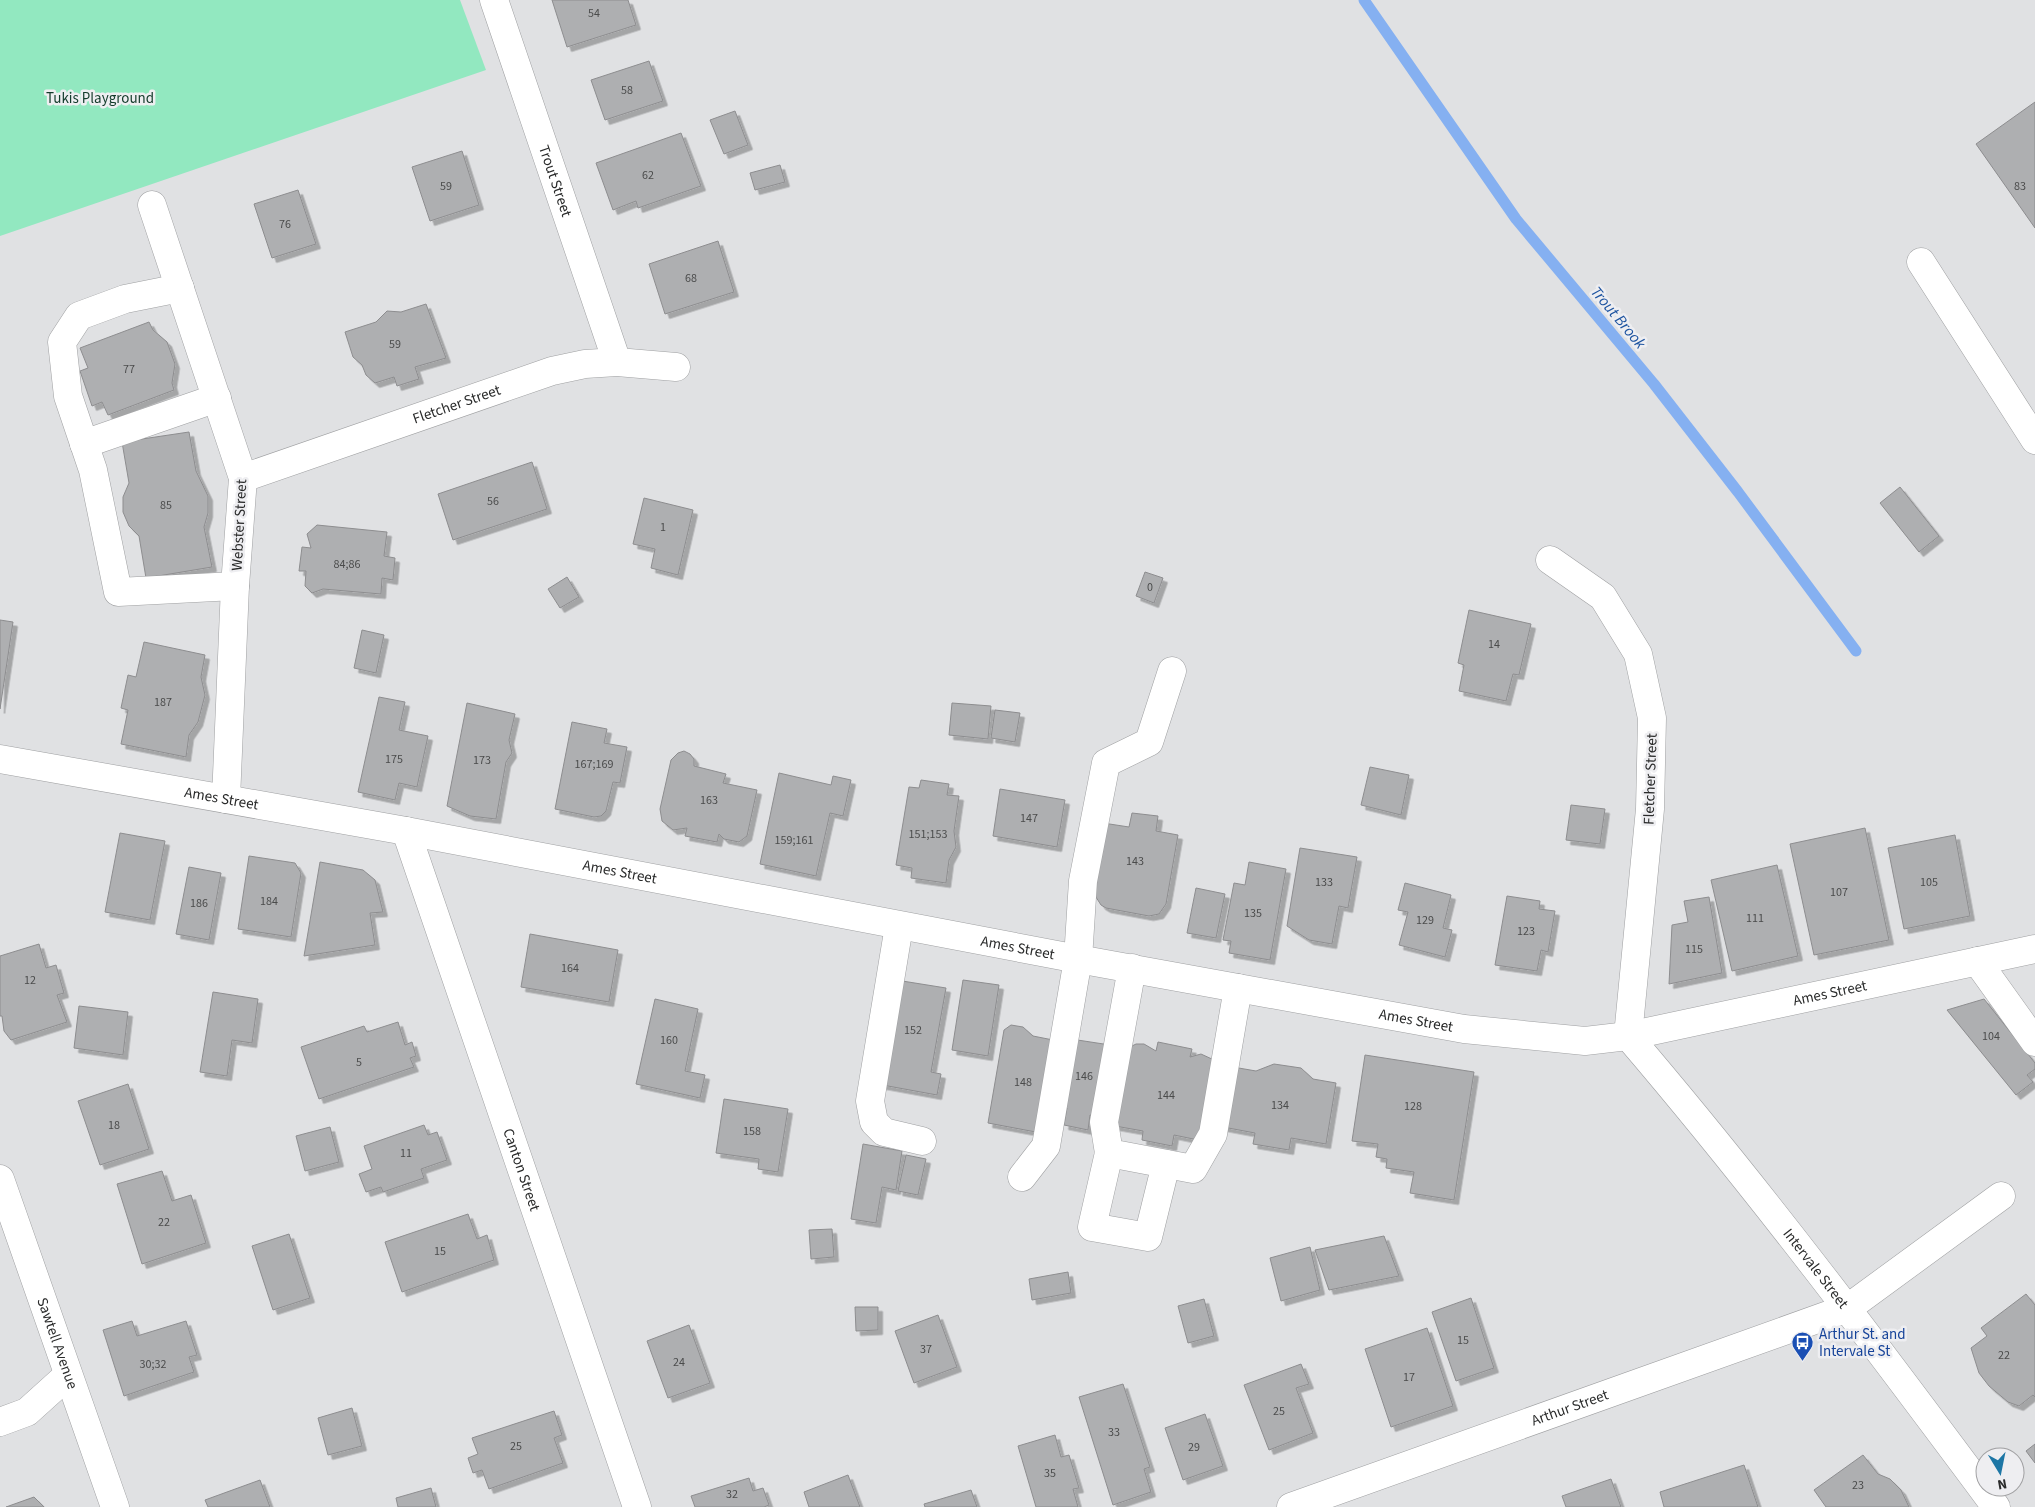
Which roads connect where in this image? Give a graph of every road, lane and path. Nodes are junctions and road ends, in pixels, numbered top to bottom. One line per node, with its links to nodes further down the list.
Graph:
1 (494, 0): 5 (street, Trout Street)
2 (152, 205): 4 (street, Webster Street)
3 (1921, 262): 8 (street)
4 (180, 288): 7 (street, Webster Street); 9 (street)
5 (617, 362): 6 (street, Fletcher Street); 10 (street, Fletcher Street)
6 (676, 367)
7 (217, 398): 9 (street); 10 (street, Webster Street)
8 (2035, 440)
9 (84, 444): 12 (street)
10 (244, 478): 12 (street, Webster Street)
11 (1550, 560): 23 (street, Fletcher Street)
12 (235, 586): 15 (street, Webster Street)
13 (1172, 671): 19 (street)
14 (0, 759): 15 (street, Ames Street)
15 (226, 799): 16 (street, Ames Street)
16 (406, 830): 17 (street, Ames Street); 35 (street, Canton Street)
17 (899, 926): 19 (street, Ames Street); 25 (street)
18 (2035, 949): 20 (street, Ames Street)
19 (1078, 959): 21 (street, Ames Street); 28 (street)
20 (1977, 961): 23 (street, Ames Street); 24 (street)
21 (1132, 968): 22 (street, Ames Street); 26 (street)
22 (1238, 988): 23 (street, Ames Street); 27 (street)
23 (1628, 1036): 31 (street, Intervale Street)
24 (2035, 1042)
25 (922, 1141)
26 (1109, 1153): 27 (street); 27 (street)
27 (1166, 1164)
28 (1022, 1177)
29 (0, 1179): 32 (street, Sawtell Avenue)
30 (2001, 1196): 31 (street, Arthur Street)
31 (1848, 1308): 36 (street, Arthur Street); 37 (street, Intervale Street)
32 (68, 1376): 33 (street); 34 (street, Sawtell Avenue)
33 (0, 1422)
34 (115, 1507)
35 (637, 1507)
36 (1291, 1507)
37 (1996, 1507)

